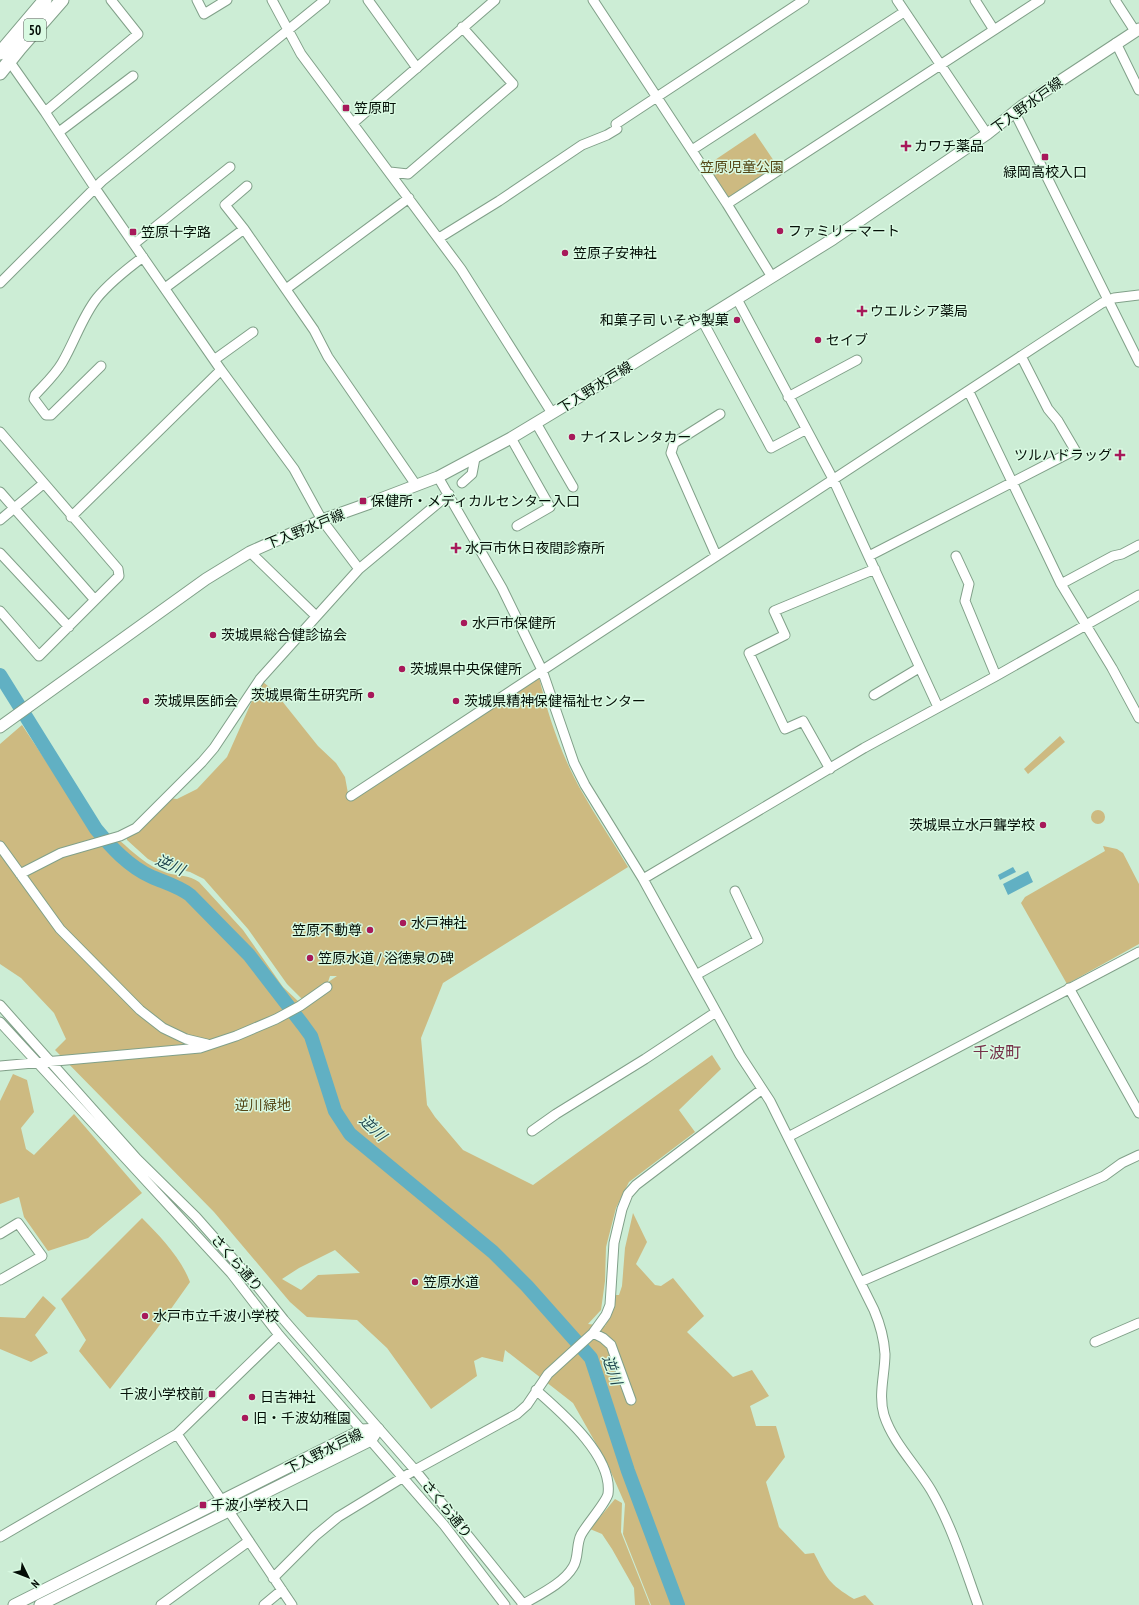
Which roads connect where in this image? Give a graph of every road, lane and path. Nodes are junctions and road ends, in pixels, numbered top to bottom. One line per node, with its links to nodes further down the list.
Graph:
1 (45, 0): 22 (highway, 50)
2 (62, 0): 22 (highway, 50)
3 (111, 0): 29 (street)
4 (196, 0): 5 (street)
5 (227, 0)
6 (272, 0): 20 (street)
7 (325, 0): 20 (street)
8 (368, 0): 24 (street)
9 (494, 0): 17 (street)
10 (593, 0): 28 (street)
11 (804, 0): 28 (street)
12 (897, 0): 16 (street)
13 (975, 0): 18 (street)
14 (1040, 0): 18 (street)
15 (1115, 0): 19 (street)
16 (904, 12): 23 (street); 34 (street)
17 (462, 27): 24 (street); 36 (street)
18 (994, 30): 23 (street)
19 (1137, 30): 21 (main road, 下入野水戸線)
20 (287, 32): 31 (street); 38 (street)
21 (1116, 43): 27 (street); 30 (main road, 下入野水戸線)
22 (3, 53): 25 (highway, 50); 29 (street)
23 (939, 65): 33 (street); 40 (street)
24 (417, 68): 31 (street)
25 (0, 74)
26 (132, 76): 32 (street)
27 (1139, 90)
28 (656, 97): 34 (street); 42 (street)
29 (45, 112): 32 (street)
30 (1015, 113): 33 (main road, 下入野水戸線); 51 (street)
31 (353, 123): 36 (street)
32 (59, 132): 38 (street)
33 (987, 134): 45 (main road, 下入野水戸線)
34 (692, 150): 40 (street)
35 (230, 167): 43 (street)
36 (390, 172): 39 (street)
37 (247, 186): 41 (street)
38 (95, 188): 43 (street); 46 (street)
39 (409, 198): 42 (street); 48 (street)
40 (727, 204): 45 (street)
41 (244, 229): 47 (street); 48 (street)
42 (439, 238): 62 (street)
43 (134, 244): 44 (street)
44 (143, 257): 47 (street); 58 (street)
45 (772, 277): 50 (main road, 下入野水戸線)
46 (0, 283)
47 (165, 288): 55 (street)
48 (286, 288): 74 (street)
49 (1139, 295): 51 (street)
50 (737, 299): 52 (main road, 下入野水戸線); 61 (street)
51 (1108, 300): 54 (street); 57 (street)
52 (702, 320): 62 (main road, 下入野水戸線); 65 (street)
53 (253, 332): 55 (street)
54 (1021, 356): 60 (street); 71 (street)
55 (214, 360): 59 (street)
56 (857, 360): 61 (street)
57 (1139, 362)
58 (101, 366)
59 (221, 370): 79 (street); 81 (street)
60 (969, 392): 70 (street); 71 (street)
61 (788, 397): 65 (street)
62 (552, 413): 64 (main road, 下入野水戸線)
63 (720, 414): 86 (street)
64 (536, 423): 67 (main road, 下入野水戸線); 75 (street)
65 (805, 430): 70 (street)
66 (0, 432): 73 (street)
67 (511, 438): 68 (main road, 下入野水戸線); 82 (street)
68 (475, 458): 69 (main road, 下入野水戸線); 72 (street)
69 (438, 477): 74 (main road, 下入野水戸線); 77 (street)
70 (833, 479): 86 (street); 87 (street)
71 (1011, 482): 87 (street); 91 (street)
72 (462, 483)
73 (43, 484): 78 (street); 79 (street)
74 (416, 485): 81 (main road, 下入野水戸線)
75 (573, 487)
76 (0, 492): 78 (street)
77 (449, 494): 89 (street); 99 (street)
78 (14, 509): 80 (street); 93 (street)
79 (71, 517): 93 (street)
80 (0, 520)
81 (322, 520): 84 (main road, 下入野水戸線); 89 (street)
82 (517, 526)
83 (1139, 545): 91 (street)
84 (250, 552): 95 (street); 104 (main road, 下入野水戸線)
85 (0, 553): 97 (street)
86 (716, 555): 99 (street)
87 (869, 556): 90 (street)
88 (956, 556): 100 (street)
89 (359, 569): 95 (street)
90 (875, 569): 98 (street); 105 (street)
91 (1061, 584): 96 (street)
92 (1139, 595): 96 (street)
93 (95, 600): 97 (street)
94 (0, 612): 97 (street)
95 (316, 616): 108 (street)
96 (1085, 624): 100 (street); 103 (street)
97 (69, 627)
98 (919, 668): 101 (street); 102 (street)
99 (542, 670): 106 (street); 109 (street)
100 (996, 676): 102 (street)
101 (874, 695)
102 (938, 707): 105 (street)
103 (1139, 718)
104 (0, 727)
105 (830, 769): 109 (street)
106 (351, 796)
107 (0, 846): 108 (street)
108 (20, 874): 118 (street)
109 (643, 879): 112 (street)
110 (735, 891): 112 (street)
111 (1139, 952): 114 (street)
112 (696, 975): 116 (street)
113 (327, 987): 118 (street)
114 (1069, 988): 123 (street); 125 (street)
115 (0, 1005): 119 (street, さくら通り)
116 (716, 1012): 122 (street); 124 (street)
117 (0, 1022): 120 (street, さくら通り)
118 (207, 1044): 119 (street)
119 (50, 1061): 120 (street); 136 (street, さくら通り)
120 (35, 1062): 121 (street); 131 (street, さくら通り)
121 (0, 1066)
122 (761, 1090): 125 (street); 132 (street)
123 (1139, 1112)
124 (532, 1131)
125 (788, 1137): 129 (street)
126 (1139, 1156): 129 (street)
127 (0, 1234): 128 (street)
128 (0, 1280)
129 (860, 1282): 155 (street)
130 (1139, 1323): 133 (street)
131 (279, 1335): 137 (street, さくら通り); 138 (street)
132 (590, 1336): 134 (street); 135 (street)
133 (1095, 1342)
134 (536, 1390): 140 (street); 154 (street)
135 (631, 1400)
136 (378, 1429): 137 (main road, 下入野水戸線); 139 (main road, 下入野水戸線); 140 (street, さくら通り)
137 (362, 1430): 139 (street, さくら通り); 142 (main road, 下入野水戸線)
138 (177, 1434): 142 (street); 144 (street)
139 (371, 1440): 141 (street, さくら通り); 143 (main road, 下入野水戸線)
140 (415, 1470): 141 (street); 154 (street, さくら通り)
141 (404, 1478): 146 (street); 153 (street, さくら通り)
142 (223, 1501): 143 (street); 148 (main road, 下入野水戸線)
143 (229, 1511): 145 (street); 149 (main road, 下入野水戸線)
144 (0, 1537)
145 (248, 1541): 146 (street); 150 (street)
146 (274, 1578): 147 (street)
147 (282, 1590): 151 (street); 152 (street)
148 (14, 1605)
149 (40, 1605)
150 (162, 1605)
151 (264, 1605)
152 (292, 1605)
153 (505, 1605)
154 (523, 1605)
155 (978, 1605)

